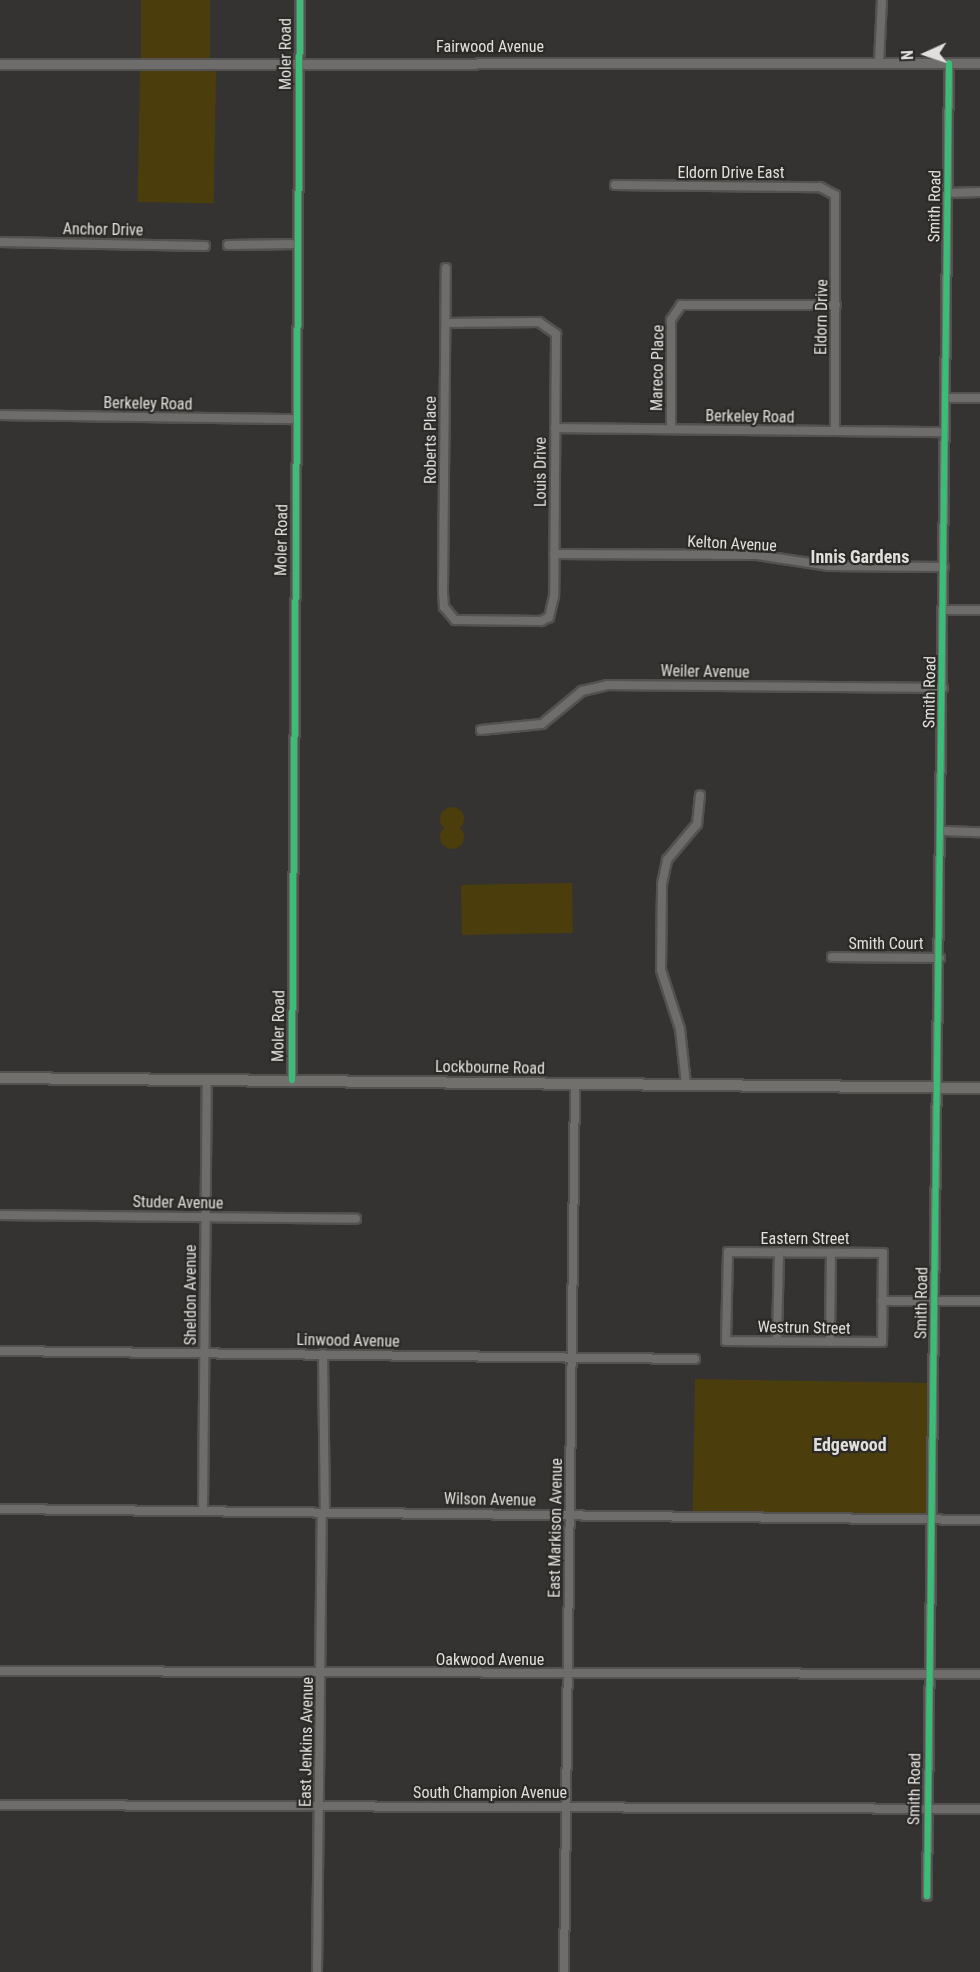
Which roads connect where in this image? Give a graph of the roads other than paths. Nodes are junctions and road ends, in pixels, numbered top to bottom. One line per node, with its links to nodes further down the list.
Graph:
1 (300, 0): 3 (street, Moler Road)
2 (882, 0): 4 (street)
3 (300, 63): 4 (street, Fairwood Avenue); 7 (street, Fairwood Avenue); 14 (street, Moler Road)
4 (879, 63): 5 (street, Fairwood Avenue)
5 (949, 63): 6 (street, Fairwood Avenue); 10 (street, Smith Road)
6 (980, 63)
7 (0, 64)
8 (615, 185): 11 (street, Eldorn Drive East)
9 (980, 192): 10 (street)
10 (948, 193): 19 (street, Smith Road)
11 (837, 204): 17 (street, Eldorn Drive)
12 (0, 242): 15 (street, Anchor Drive)
13 (228, 244): 14 (street)
14 (297, 244): 22 (street, Moler Road)
15 (205, 246)
16 (446, 268): 18 (street, Roberts Place)
17 (836, 305): 24 (street, Mareco Place); 25 (street, Eldorn Drive)
18 (446, 323): 23 (street, Louis Drive); 31 (street, Roberts Place)
19 (946, 398): 20 (street); 26 (street, Smith Road)
20 (980, 398)
21 (0, 415): 22 (street, Berkeley Road)
22 (297, 419): 41 (street, Moler Road)
23 (555, 428): 24 (street, Berkeley Road); 27 (street, Louis Drive)
24 (671, 429): 25 (street, Berkeley Road)
25 (835, 431): 26 (street, Berkeley Road)
26 (945, 432): 28 (street, Smith Road)
27 (554, 554): 28 (street, Kelton Avenue); 31 (street, Louis Drive)
28 (945, 567): 29 (street, Smith Road)
29 (944, 609): 30 (street); 32 (street, Smith Road)
30 (980, 610)
31 (549, 617)
32 (943, 688): 33 (street, Weiler Avenue); 35 (street, Smith Road)
33 (481, 730)
34 (700, 795): 43 (street)
35 (942, 831): 36 (street); 38 (street, Smith Road)
36 (980, 832)
37 (832, 957): 38 (street, Smith Court)
38 (940, 958): 44 (street, Smith Road)
39 (0, 1078): 40 (main road, Lockbourne Road)
40 (207, 1080): 41 (main road, Lockbourne Road); 47 (street, Sheldon Avenue)
41 (292, 1080): 42 (main road, Lockbourne Road)
42 (575, 1084): 43 (main road, Lockbourne Road); 60 (street, East Markison Avenue)
43 (686, 1084): 44 (main road, Lockbourne Road)
44 (940, 1087): 45 (main road, Lockbourne Road); 52 (street, Smith Road)
45 (980, 1088)
46 (0, 1215): 47 (street, Studer Avenue)
47 (206, 1217): 48 (street, Studer Avenue); 58 (street, Sheldon Avenue)
48 (356, 1219)
49 (779, 1252): 50 (street, Eastern Street); 54 (street, Eastern Street); 55 (street)
50 (831, 1253): 51 (street, Eastern Street); 56 (street)
51 (882, 1300): 52 (street); 56 (street, Westrun Street)
52 (936, 1301): 53 (street); 66 (street, Smith Road)
53 (980, 1301)
54 (726, 1341): 55 (street, Westrun Street)
55 (777, 1341): 56 (street, Westrun Street)
56 (830, 1342)
57 (0, 1352): 58 (street, Linwood Avenue)
58 (205, 1353): 59 (street, Linwood Avenue); 63 (street, Sheldon Avenue)
59 (323, 1354): 60 (street, Linwood Avenue); 64 (street, East Jenkins Avenue)
60 (572, 1357): 61 (street, Linwood Avenue); 65 (street, East Markison Avenue)
61 (695, 1359)
62 (0, 1509): 63 (street, Wilson Avenue)
63 (203, 1510): 64 (street, Wilson Avenue)
64 (324, 1513): 65 (street, Wilson Avenue); 69 (street, East Jenkins Avenue)
65 (569, 1515): 66 (street, Wilson Avenue); 70 (street, East Markison Avenue)
66 (933, 1519): 67 (street, Wilson Avenue); 71 (street, Smith Road)
67 (980, 1520)
68 (0, 1671): 69 (street, Oakwood Avenue)
69 (322, 1672): 70 (street, Oakwood Avenue); 74 (street, East Jenkins Avenue)
70 (568, 1674): 71 (street, Oakwood Avenue); 75 (street, East Markison Avenue)
71 (930, 1674): 72 (street, Oakwood Avenue); 76 (street, Smith Road)
72 (980, 1674)
73 (0, 1805): 74 (street, South Champion Avenue)
74 (319, 1806): 75 (street, South Champion Avenue); 79 (street, East Jenkins Avenue)
75 (566, 1807): 76 (street, South Champion Avenue); 80 (street, East Markison Avenue)
76 (929, 1809): 77 (street, South Champion Avenue); 78 (street, Smith Road)
77 (980, 1809)
78 (927, 1896)
79 (317, 1972)
80 (564, 1972)

